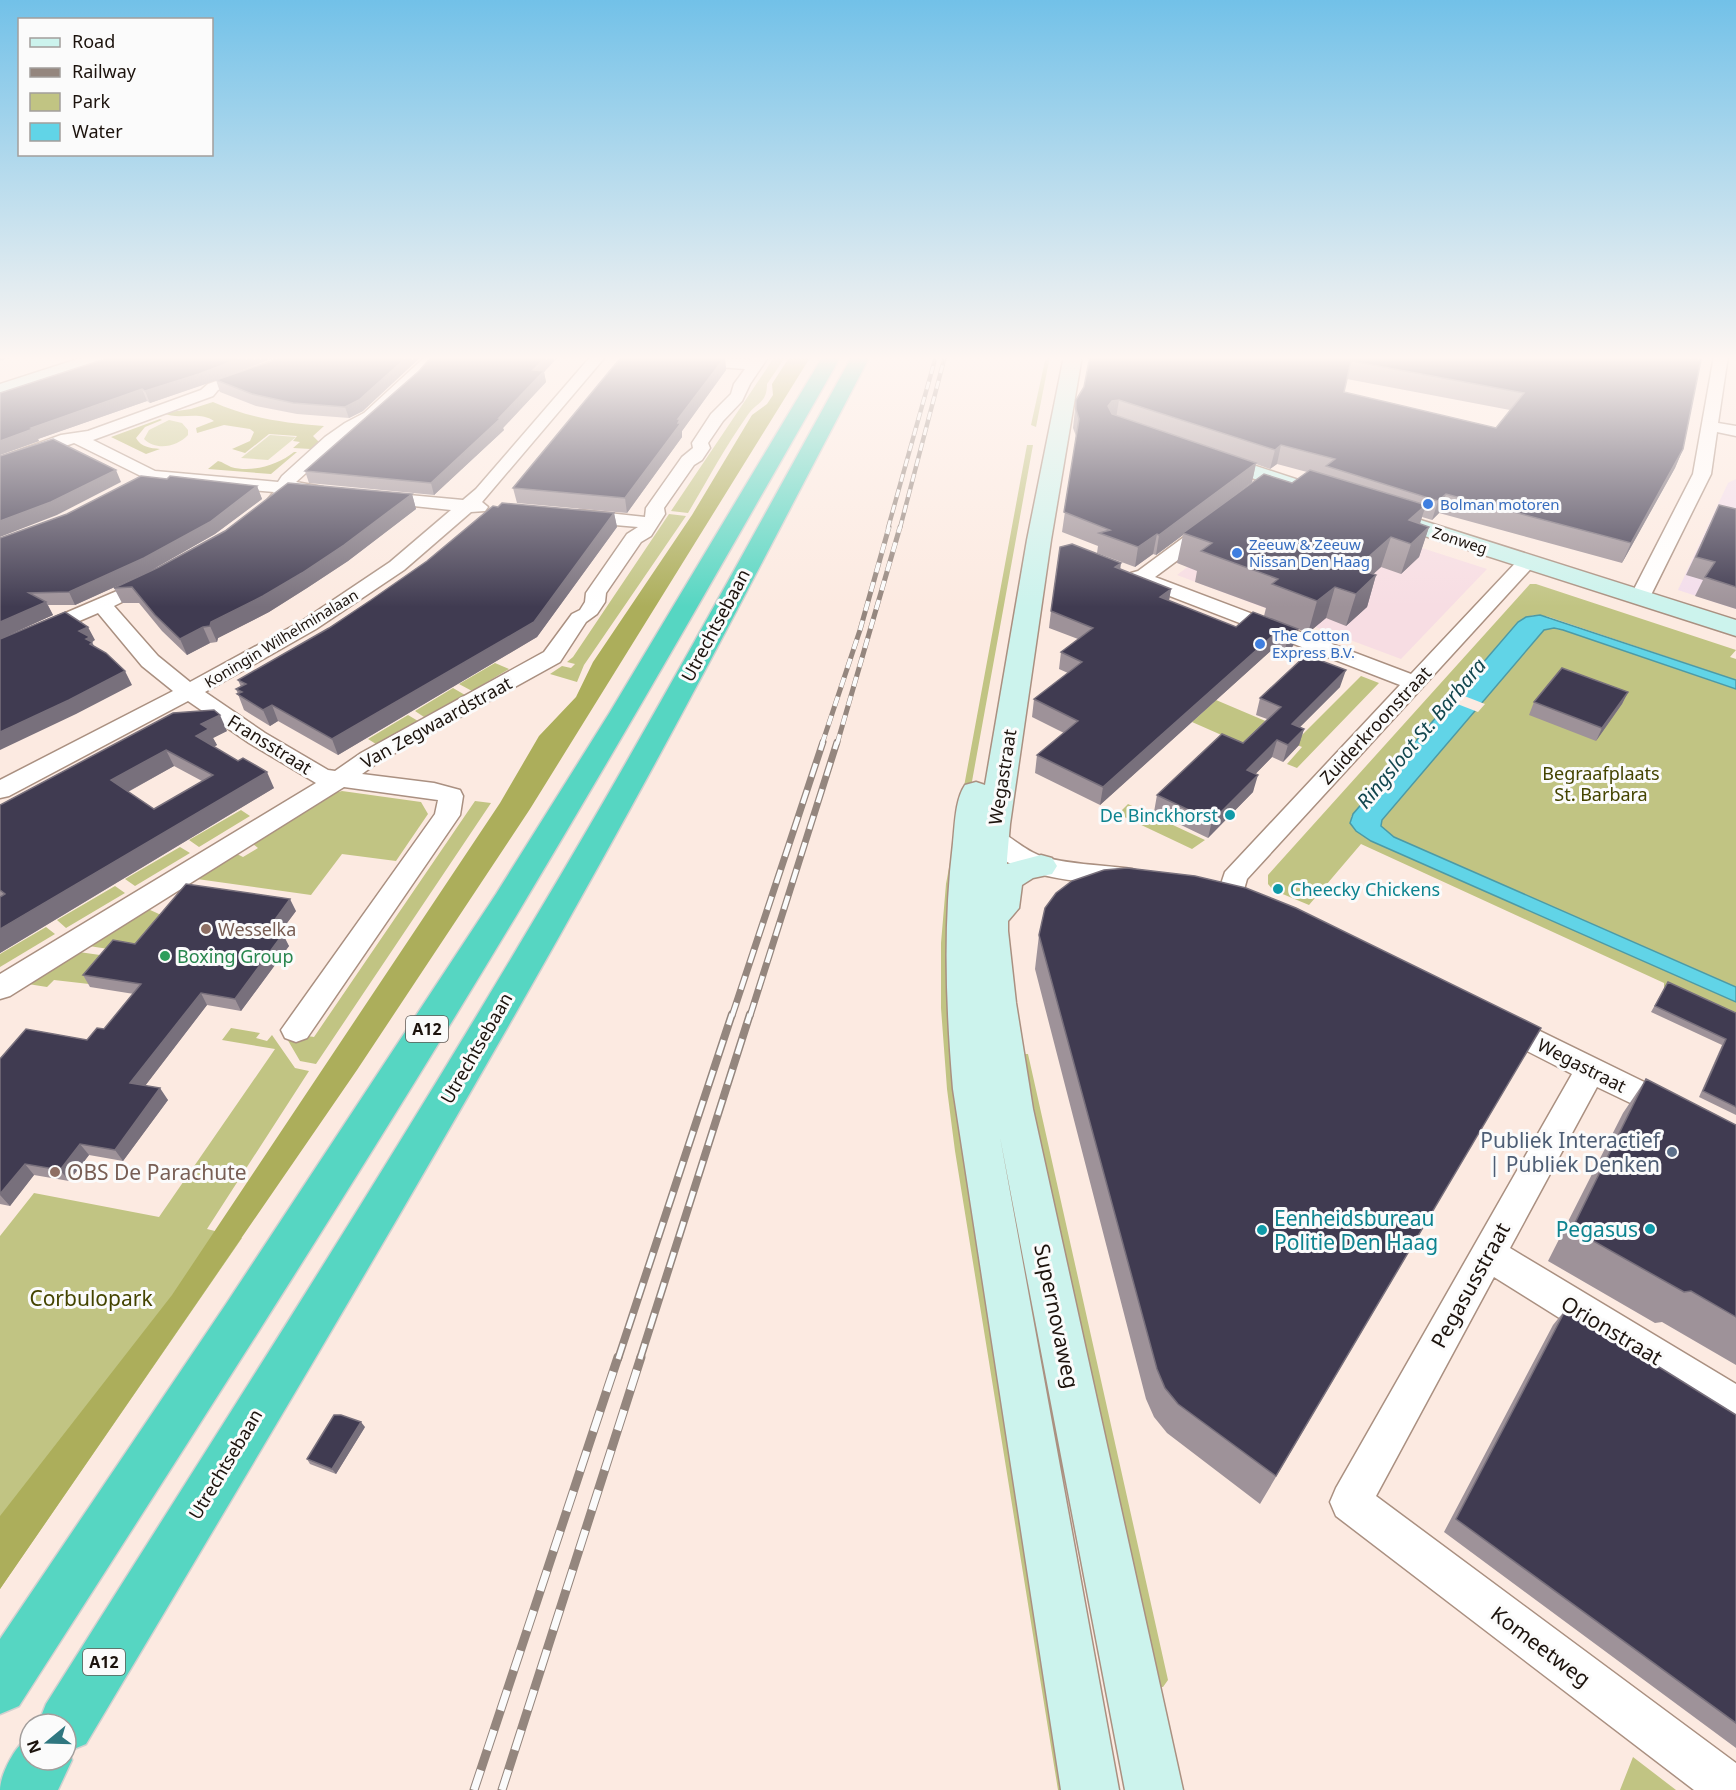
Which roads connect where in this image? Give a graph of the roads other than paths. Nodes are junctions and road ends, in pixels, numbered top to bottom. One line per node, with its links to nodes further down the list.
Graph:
1 (70, 440): 11 (street)
2 (73, 440): 12 (street)
3 (333, 440): 15 (street)
4 (527, 440): 20 (street, Koningin Wilhelminalaan)
5 (702, 440): 26 (street, Van Zegwaardstraat)
6 (783, 440): 50 (highway, Utrechtsebaan / A12)
7 (816, 440): 51 (highway, Utrechtsebaan / A12)
8 (1056, 440): 37 (main road, Wegastraat)
9 (1708, 440): 29 (street)
10 (1194, 452): 13 (main road)
11 (0, 463)
12 (151, 476): 14 (street); 15 (street)
13 (1274, 480): 17 (street); 19 (main road)
14 (131, 486)
15 (285, 488): 16 (street); 21 (street)
16 (332, 493)
17 (1255, 494)
18 (356, 495): 20 (street)
19 (1324, 496)
20 (469, 506): 22 (street); 34 (street, Koningin Wilhelminalaan)
21 (263, 509)
22 (499, 509)
23 (1366, 509): 27 (main road, Zonweg)
24 (564, 514): 26 (street)
25 (1228, 514): 33 (street)
26 (650, 523): 35 (street, Van Zegwaardstraat)
27 (1528, 561): 29 (main road, Zonweg); 33 (street, Zuiderkroonstraat)
28 (138, 587): 30 (street)
29 (1640, 597): 31 (main road, Zonweg)
30 (101, 604): 32 (street); 34 (street, Fransstraat)
31 (1736, 628)
32 (0, 649)
33 (1414, 683): 40 (street, Zuiderkroonstraat)
34 (190, 692): 35 (street, Fransstraat); 36 (street, Koningin Wilhelminalaan)
35 (340, 779): 42 (street, Van Zegwaardstraat); 44 (street, Fransstraat)
36 (0, 790)
37 (980, 838): 38 (street, Wegastraat); 41 (main road, Supernovaweg); 54 (main road)
38 (1041, 866): 39 (street, Wegastraat); 41 (main road)
39 (1152, 880)
40 (1231, 895)
41 (992, 917): 55 (main road, Supernovaweg)
42 (0, 988)
43 (1474, 1010): 45 (street, Wegastraat)
44 (296, 1030)
45 (1591, 1069): 46 (street, Wegastraat); 47 (street, Pegasusstraat)
46 (1695, 1121)
47 (1488, 1254): 48 (street, Orionstraat); 49 (street, Pegasusstraat)
48 (1736, 1406)
49 (1350, 1502): 56 (street, Komeetweg)
50 (0, 1687)
51 (73, 1712)
52 (36, 1772): 53 (highway)
53 (25, 1790)
54 (1090, 1790)
55 (1155, 1790)
56 (1733, 1790)

